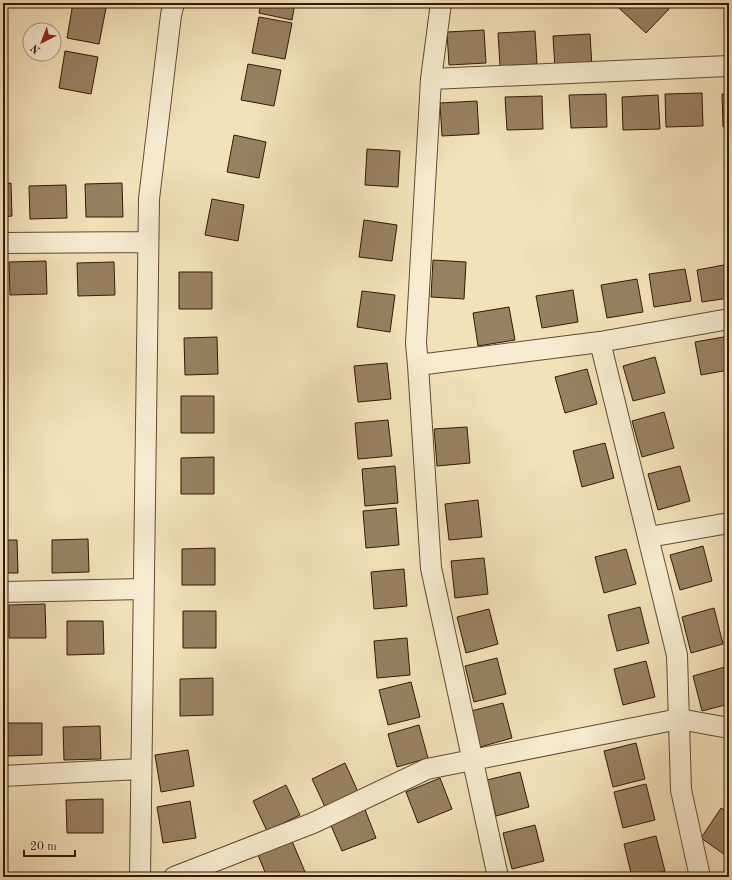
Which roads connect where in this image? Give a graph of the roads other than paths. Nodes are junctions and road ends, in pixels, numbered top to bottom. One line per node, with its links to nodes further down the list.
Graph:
1 (174, 3): 5 (street)
2 (441, 3): 4 (street)
3 (729, 66): 4 (street)
4 (431, 79): 9 (street)
5 (148, 242): 6 (street); 12 (street)
6 (3, 243)
7 (729, 319): 8 (street)
8 (600, 342): 9 (street); 11 (street)
9 (418, 365): 16 (street)
10 (729, 523): 11 (street)
11 (649, 537): 14 (street)
12 (143, 589): 13 (street); 17 (street)
13 (3, 592)
14 (679, 719): 15 (street); 16 (street); 22 (street)
15 (729, 728)
16 (473, 761): 20 (street); 21 (street)
17 (140, 770): 18 (street); 19 (street)
18 (3, 776)
19 (140, 877)
20 (174, 877)
21 (498, 877)
22 (700, 877)

